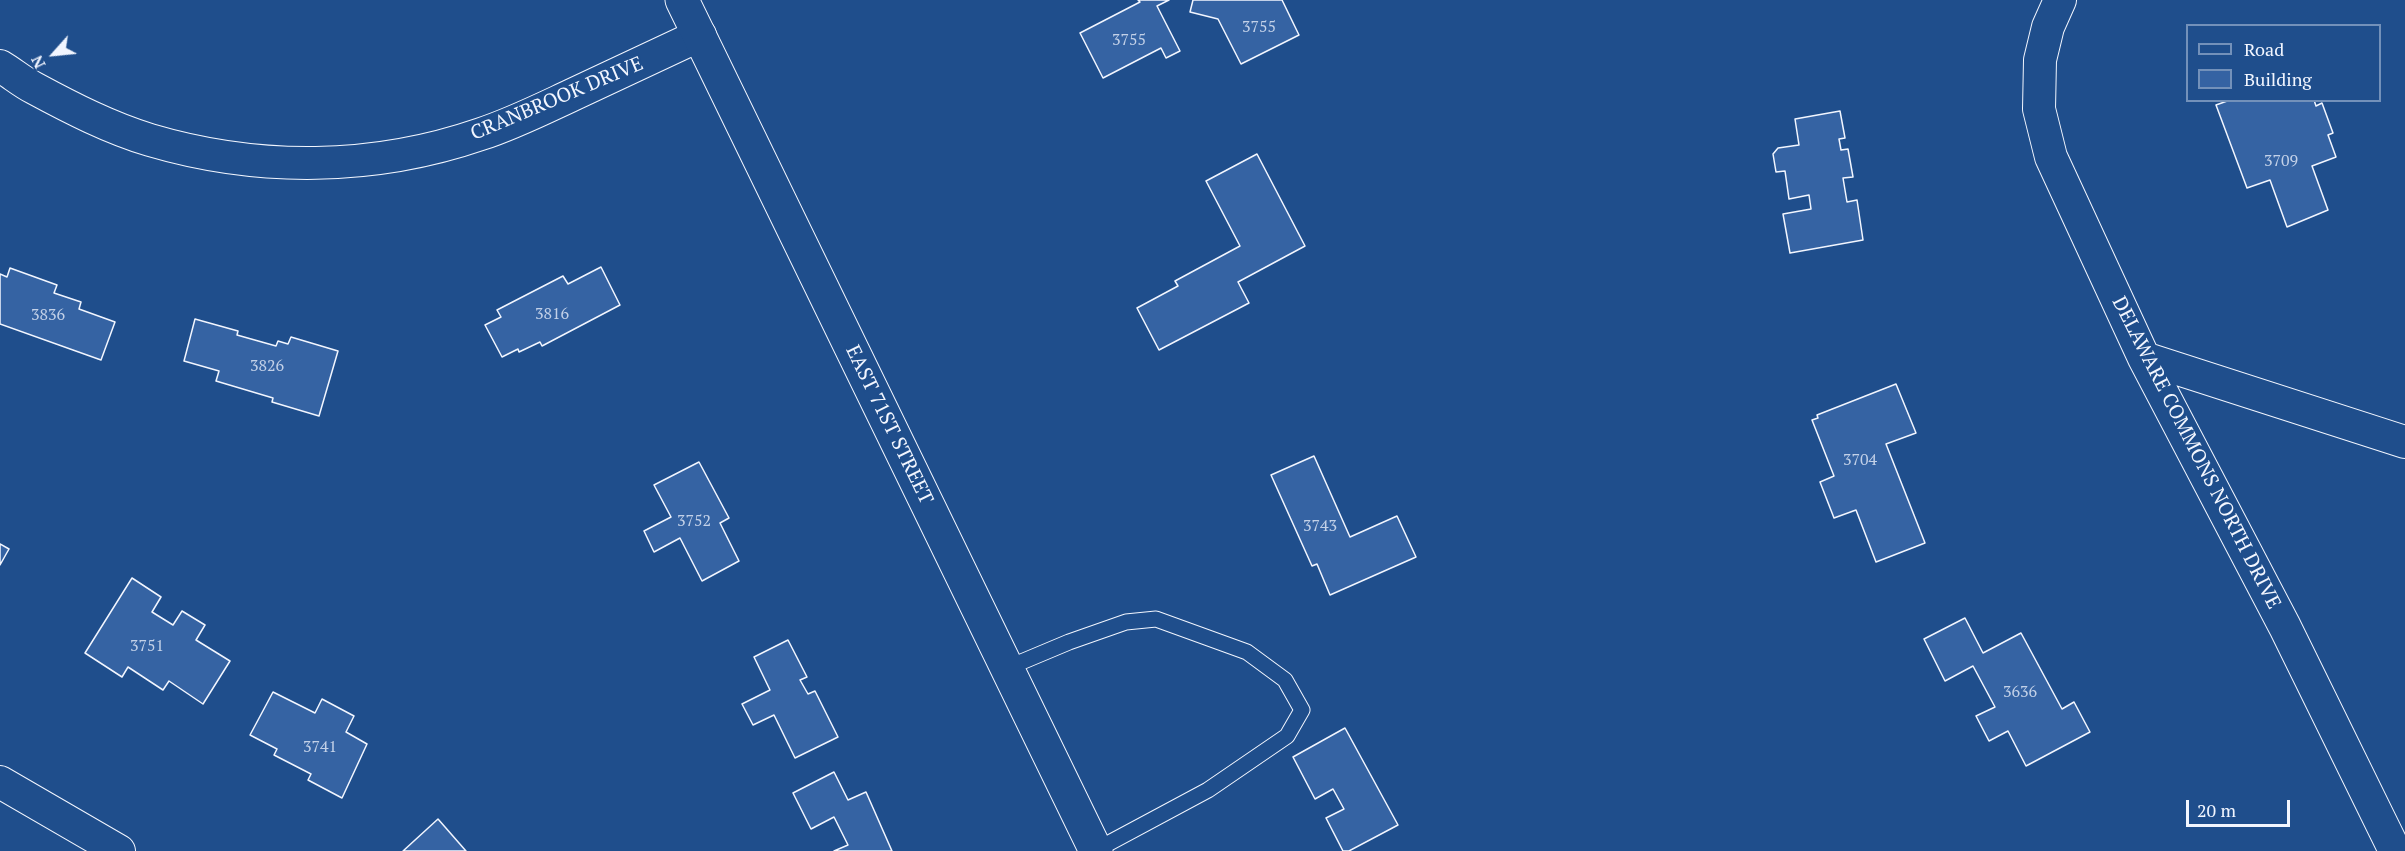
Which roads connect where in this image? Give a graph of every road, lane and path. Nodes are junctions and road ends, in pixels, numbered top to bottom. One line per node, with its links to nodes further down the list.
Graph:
1 (682, 0): 3 (main road, EAST 71ST STREET)
2 (2060, 0): 5 (street, DELAWARE COMMONS NORTH DRIVE)
3 (700, 35): 4 (street, CRANBROOK DRIVE); 7 (main road, EAST 71ST STREET)
4 (2, 73)
5 (2144, 358): 6 (street); 11 (street, DELAWARE COMMONS NORTH DRIVE)
6 (2405, 442)
7 (1007, 668): 9 (main road, EAST 71ST STREET); 9 (lane)
8 (0, 782): 10 (street)
9 (1096, 850)
10 (119, 851)
11 (2395, 851)

